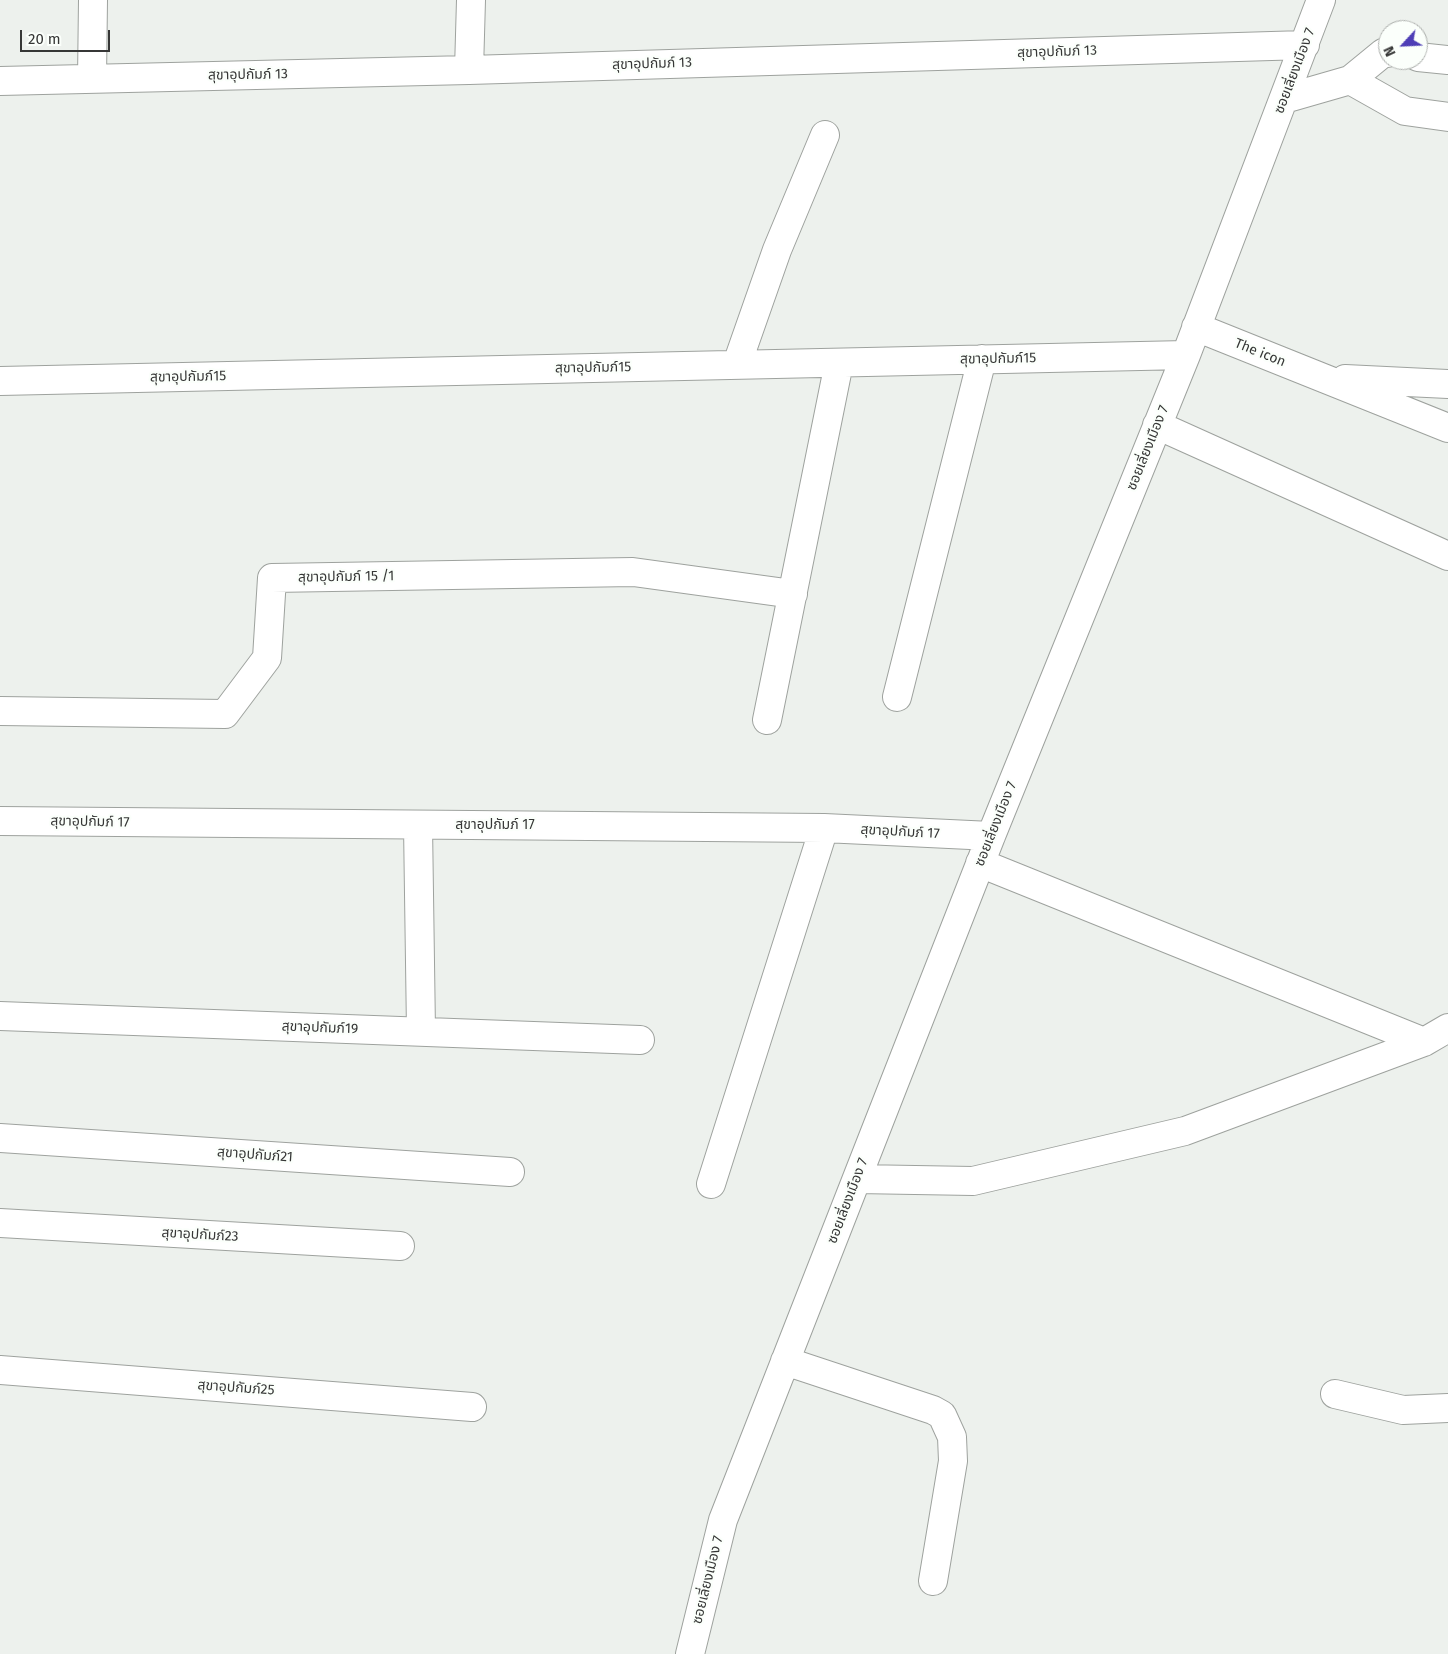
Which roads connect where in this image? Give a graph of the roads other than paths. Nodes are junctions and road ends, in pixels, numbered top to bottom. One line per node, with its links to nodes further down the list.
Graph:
1 (92, 0): 9 (street)
2 (471, 0): 8 (street)
3 (1321, 0): 4 (street, ซอยเลี่ยงเมือง 7)
4 (1305, 45): 8 (street, สุขาอุปกัมภ์ 13); 12 (street, ซอยเลี่ยงเมือง 7)
5 (1378, 58): 10 (street)
6 (1428, 58): 7 (street)
7 (1448, 60)
8 (469, 70): 9 (street, สุขาอุปกัมภ์ 13)
9 (92, 79): 11 (street, สุขาอุปกัมภ์ 13)
10 (1350, 80): 12 (street); 13 (street)
11 (0, 81)
12 (1284, 99): 15 (street, ซอยเลี่ยงเมือง 7)
13 (1448, 117)
14 (825, 135): 19 (street)
15 (1196, 327): 16 (street, ซอยเลี่ยงเมือง 7); 20 (street, The icon)
16 (1186, 355): 17 (street, สุขาอุปกัมภ์15); 23 (street, ซอยเลี่ยงเมือง 7)
17 (982, 359): 18 (street, สุขาอุปกัมภ์15); 27 (street)
18 (839, 362): 19 (street, สุขาอุปกัมภ์15); 26 (street)
19 (737, 364): 21 (street, สุขาอุปกัมภ์15)
20 (1324, 379): 22 (street, The icon); 24 (street, The icon)
21 (0, 381)
22 (1448, 384)
23 (1157, 425): 25 (street); 33 (street, ซอยเลี่ยงเมือง 7)
24 (1448, 428)
25 (1448, 556)
26 (793, 594): 28 (street, สุขาอุปกัมภ์ 15 /1); 29 (street)
27 (897, 697)
28 (0, 711)
29 (767, 720)
30 (0, 821): 31 (street, สุขาอุปกัมภ์ 17)
31 (418, 825): 32 (street, สุขาอุปกัมภ์ 17); 37 (street)
32 (824, 828): 33 (street, สุขาอุปกัมภ์ 17); 43 (street)
33 (990, 836): 34 (street, ซอยเลี่ยงเมือง 7)
34 (980, 863): 39 (street); 42 (street, ซอยเลี่ยงเมือง 7)
35 (0, 1016): 37 (street, สุขาอุปกัมภ์19)
36 (1448, 1028): 39 (street)
37 (421, 1031): 38 (street, สุขาอุปกัมภ์19)
38 (640, 1040)
39 (1424, 1042): 42 (street)
40 (0, 1138): 41 (street, สุขาอุปกัมภ์21)
41 (510, 1172)
42 (857, 1179): 46 (street, ซอยเลี่ยงเมือง 7)
43 (711, 1184)
44 (0, 1223): 45 (street, สุขาอุปกัมภ์23)
45 (400, 1246)
46 (785, 1361): 51 (street); 52 (street, ซอยเลี่ยงเมือง 7)
47 (0, 1370): 49 (street, สุขาอุปกัมภ์25)
48 (1334, 1394): 50 (street)
49 (472, 1407)
50 (1448, 1408)
51 (933, 1581)
52 (690, 1654)

